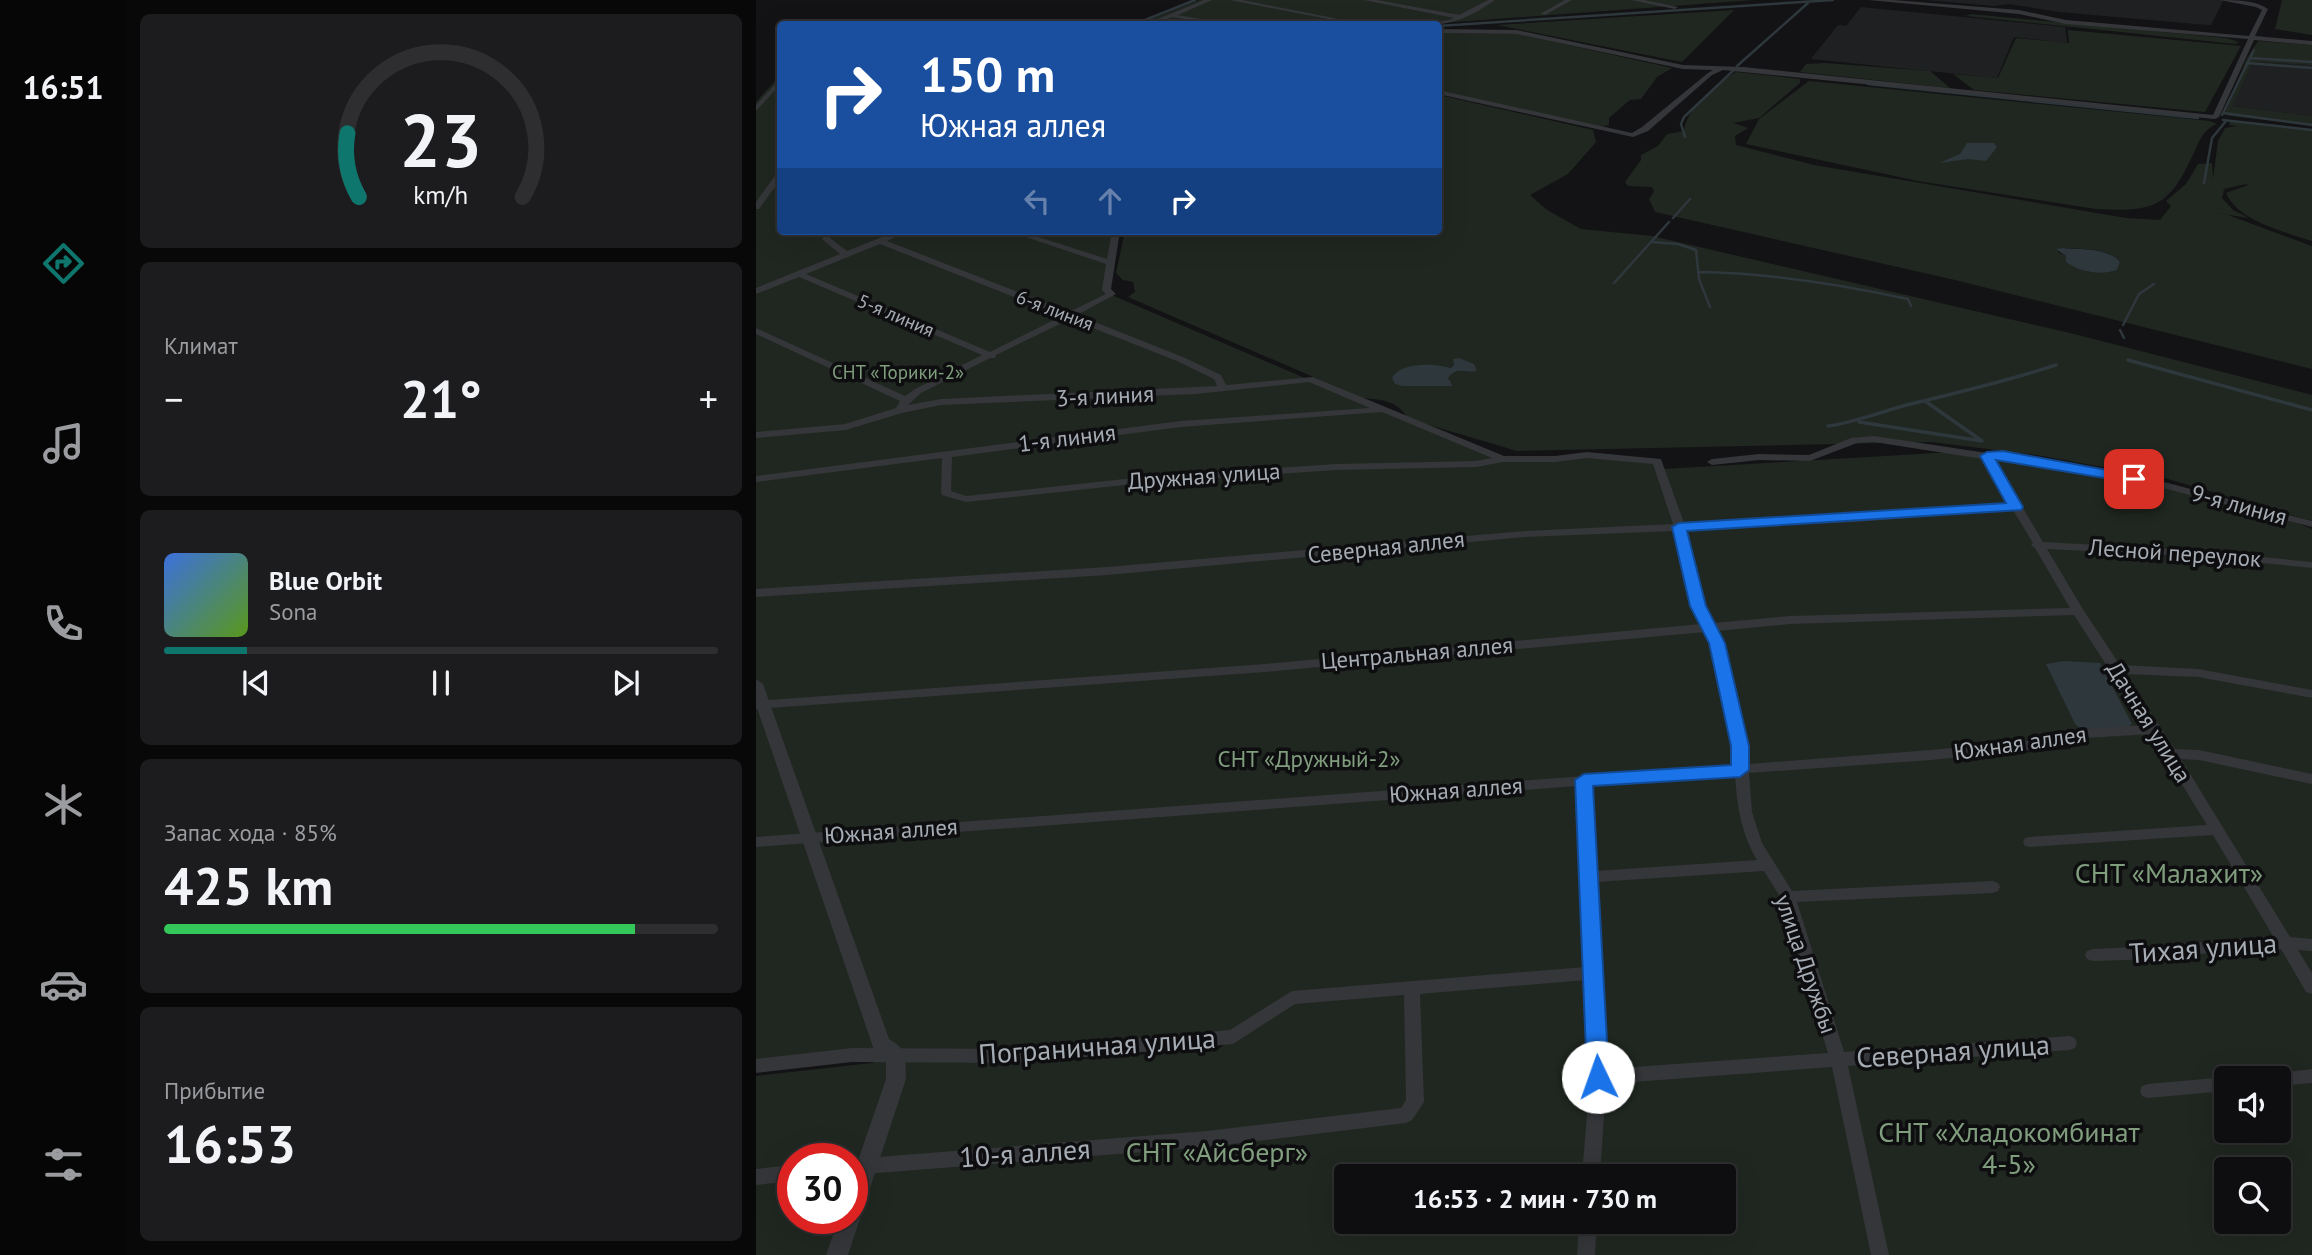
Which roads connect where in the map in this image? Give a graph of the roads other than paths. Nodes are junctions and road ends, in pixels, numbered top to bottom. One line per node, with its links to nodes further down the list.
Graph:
1 (1209, 0): 11 (street)
2 (1233, 0): 15 (street)
3 (1367, 0): 12 (street)
4 (1492, 0): 12 (street)
5 (1569, 0): 10 (street)
6 (1634, 0): 9 (street)
7 (1871, 0): 18 (street)
8 (2223, 0): 18 (street)
9 (1675, 7)
10 (1543, 14)
11 (1171, 15): 13 (street); 14 (street)
12 (1456, 19): 16 (street)
13 (1156, 21)
14 (1202, 21)
15 (1345, 21)
16 (1442, 21)
17 (1442, 31): 20 (street)
18 (2250, 38): 19 (street); 20 (street)
19 (2312, 43)
20 (1725, 68): 22 (street)
21 (777, 84): 23 (street)
22 (1442, 93)
23 (756, 109)
24 (777, 179): 25 (street)
25 (756, 207)
26 (828, 235): 31 (street)
27 (894, 235): 30 (street)
28 (1025, 235): 32 (street)
29 (1115, 235): 32 (street)
30 (880, 241): 31 (street); 35 (street, 6-я линия)
31 (847, 255): 33 (street)
32 (1111, 262): 35 (street)
33 (800, 274): 34 (street); 37 (street, 5-я линия)
34 (756, 291)
35 (1070, 315): 37 (street); 38 (street, 6-я линия)
36 (756, 331): 39 (street)
37 (992, 356): 39 (street)
38 (1222, 387): 39 (street, 3-я линия); 40 (street, 3-я линия)
39 (903, 405): 41 (street)
40 (1379, 410): 42 (street, 1-я линия); 44 (street)
41 (756, 435)
42 (947, 454): 44 (street, Дружная улица); 46 (street, 1-я линия)
43 (1987, 456): 45 (street, 9-я линия); 47 (street, Дачная улица); 48 (street, 9-я линия)
44 (1503, 459): 49 (street, улица Дружбы)
45 (1712, 462)
46 (756, 479)
47 (2015, 507): 49 (street, Северная аллея); 50 (street, Дачная улица)
48 (2312, 524)
49 (1679, 527): 52 (street, Северная аллея); 54 (street, улица Дружбы)
50 (2038, 545): 51 (street, Лесной переулок); 53 (street, Дачная улица)
51 (2312, 565)
52 (756, 593)
53 (2078, 611): 54 (street, Центральная аллея); 55 (street, Дачная улица)
54 (1710, 627): 58 (street, Центральная аллея); 61 (street, улица Дружбы)
55 (2117, 669): 57 (street); 59 (street, Дачная улица)
56 (756, 684): 58 (street)
57 (2312, 694)
58 (760, 704): 65 (street)
59 (2154, 729): 60 (street, Дачная улица); 61 (street, Южная аллея)
60 (2171, 754): 62 (street); 64 (street, Дачная улица)
61 (1740, 770): 63 (street, Южная аллея); 68 (street, улица Дружбы)
62 (2312, 779)
63 (1584, 780): 65 (street, Южная аллея); 69 (street)
64 (2216, 830): 67 (street); 72 (street, Дачная улица)
65 (811, 837): 66 (street, Южная аллея); 79 (street)
66 (756, 842)
67 (2030, 842)
68 (1766, 865): 69 (street); 71 (street, улица Дружбы)
69 (1589, 877): 75 (street)
70 (1993, 887): 71 (street)
71 (1788, 897): 80 (street, улица Дружбы)
72 (2283, 941): 73 (street, Тихая улица); 74 (street, Тихая улица); 76 (street, Дачная улица)
73 (2312, 945)
74 (2093, 955)
75 (1593, 973): 77 (street, Пограничная улица); 83 (street)
76 (2312, 987)
77 (1412, 988): 79 (street, Пограничная улица); 89 (street, 10-я аллея)
78 (2069, 1043): 80 (street, Северная улица)
79 (896, 1054): 81 (street, Пограничная улица); 87 (street)
80 (1838, 1058): 83 (street); 96 (street, улица Дружбы)
81 (756, 1066)
82 (2312, 1076): 84 (street)
83 (1598, 1077): 88 (street)
84 (2291, 1078)
85 (2214, 1085): 86 (street)
86 (2148, 1091)
87 (868, 1147)
88 (1592, 1164)
89 (868, 1165)
90 (777, 1175): 91 (street)
91 (756, 1177)
92 (844, 1234): 94 (street)
93 (1587, 1234): 95 (street)
94 (837, 1255)
95 (1586, 1255)
96 (1880, 1255)

